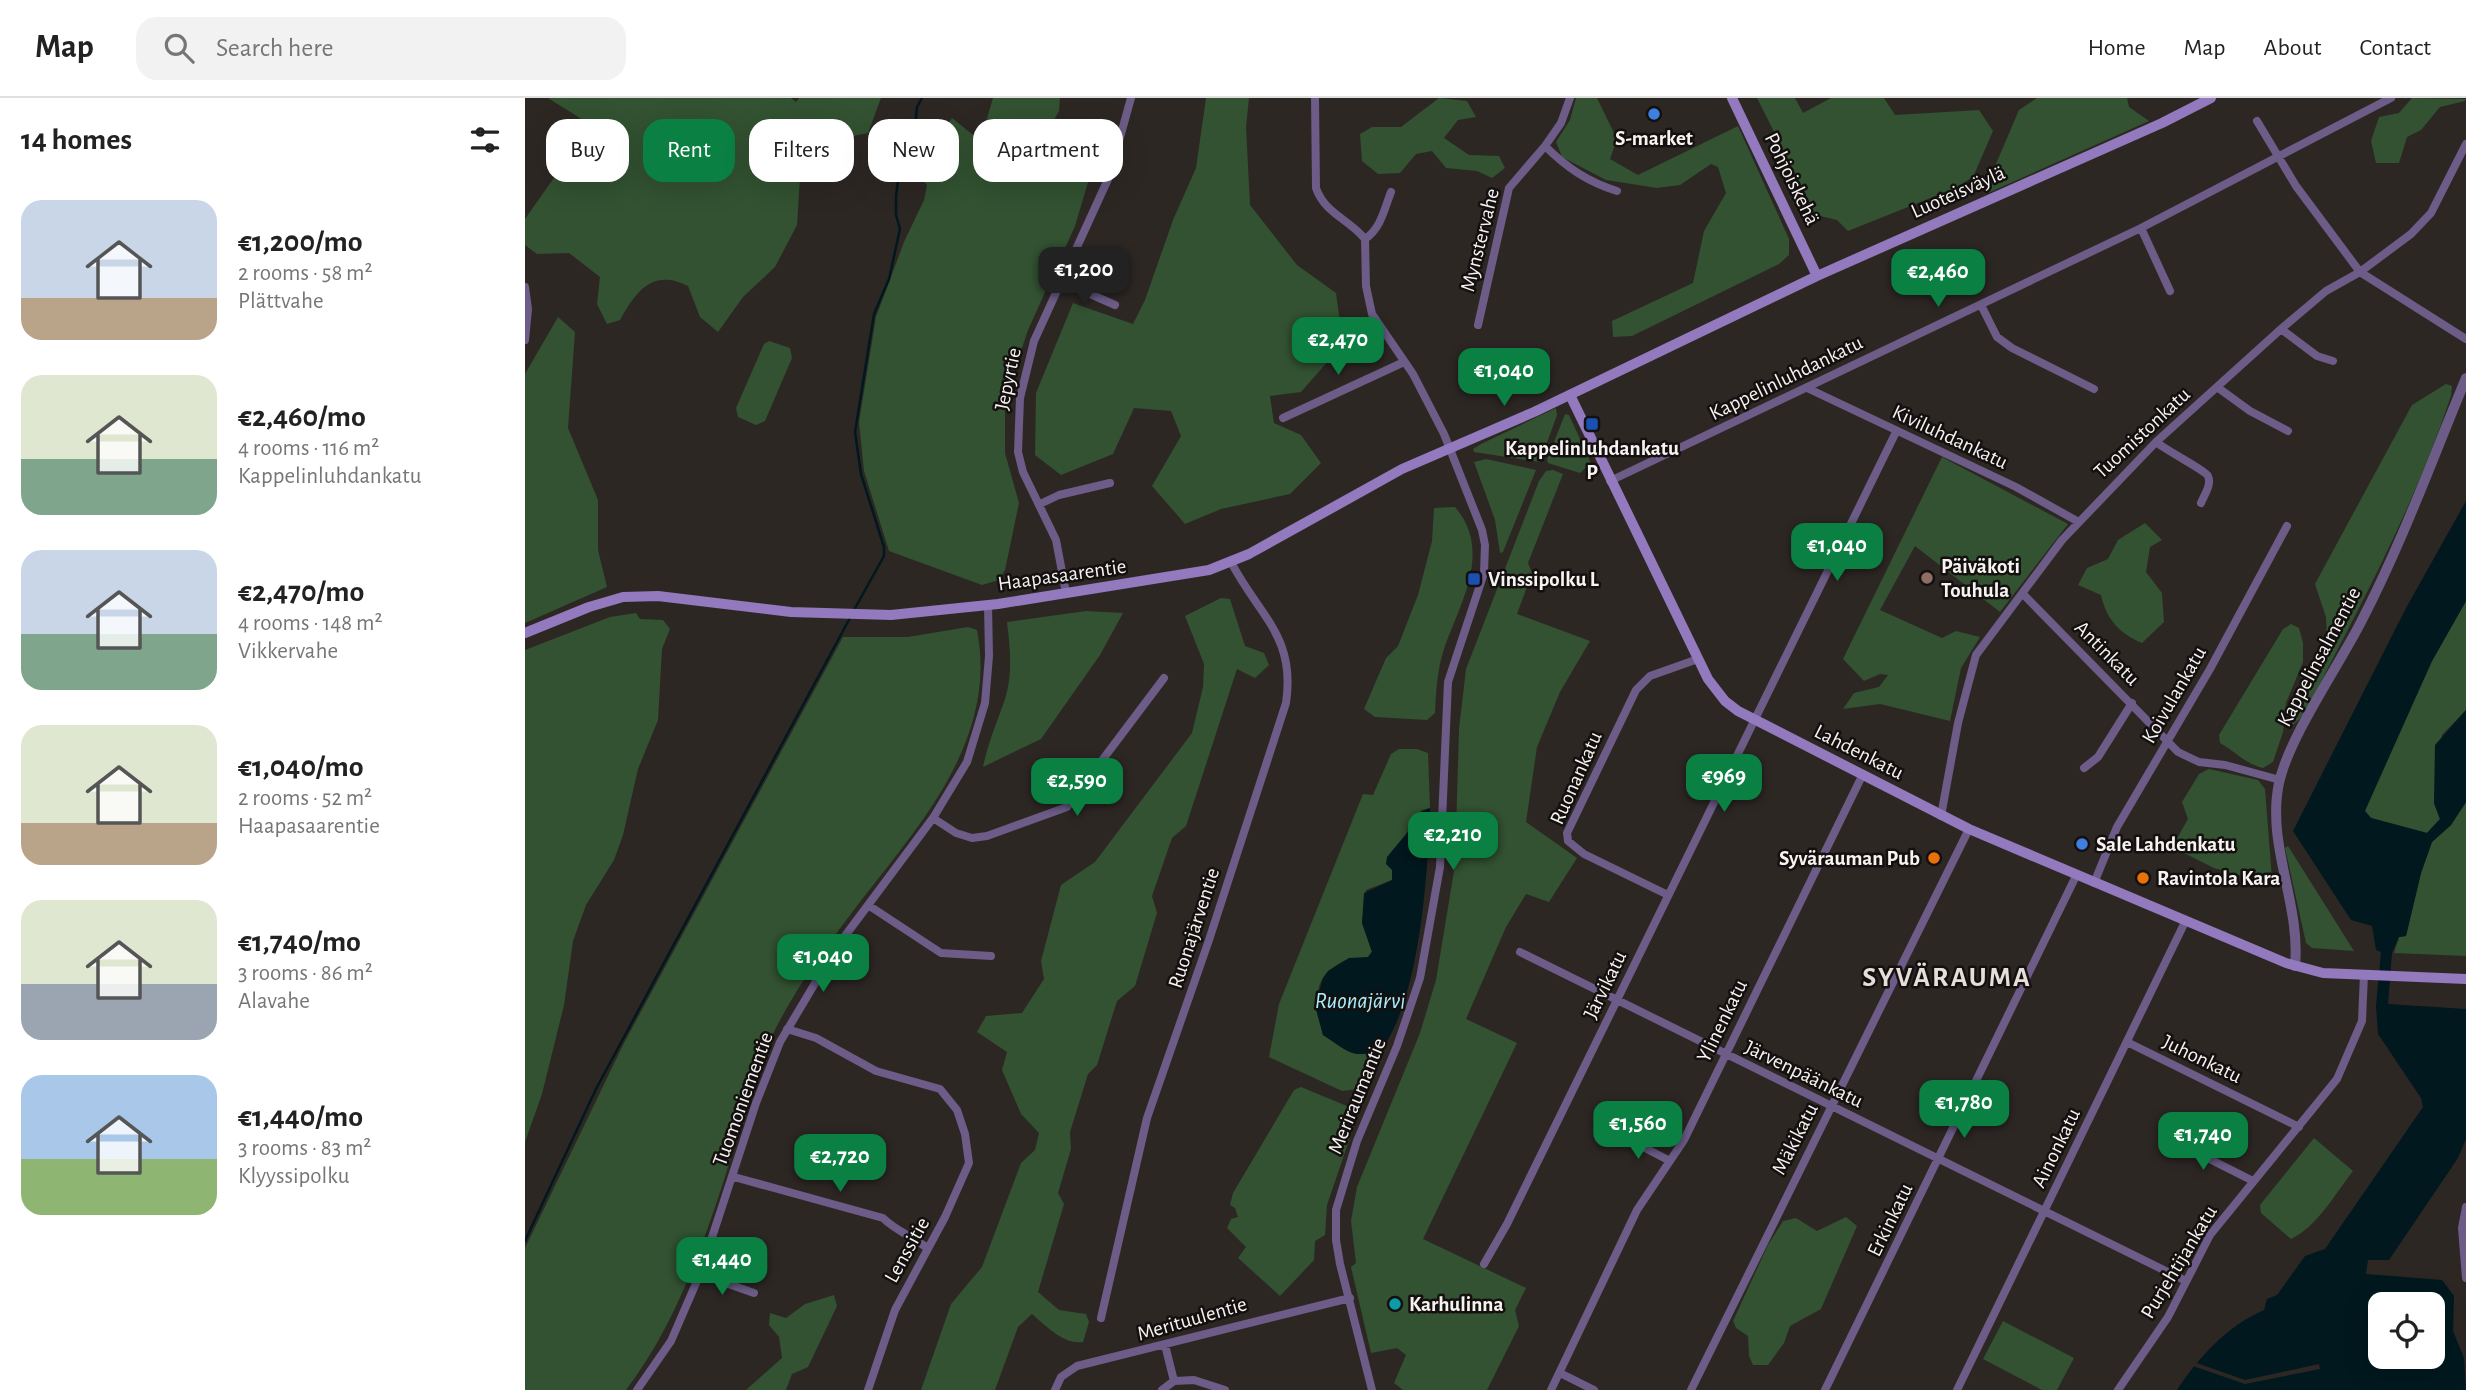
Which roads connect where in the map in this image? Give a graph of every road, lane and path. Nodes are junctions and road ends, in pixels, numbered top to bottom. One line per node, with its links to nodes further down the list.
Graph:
1 (1131, 98): 17 (street, Jepyrtie)
2 (1315, 98): 14 (street)
3 (1570, 98): 9 (street, Mynstervahe)
4 (2211, 98): 16 (main road, Luoteisväylä)
5 (2391, 98): 10 (street, Kappelinluhdankatu)
6 (1736, 99): 16 (main road, Pohjoiskehä)
7 (2257, 121): 10 (street)
8 (2466, 144): 15 (street, Tuomistonkatu)
9 (1545, 146): 11 (street); 22 (street, Mynstervahe)
10 (2277, 158): 13 (street, Kappelinluhdankatu); 15 (street)
11 (1617, 191)
12 (1391, 192): 14 (street)
13 (2141, 228): 19 (street); 21 (street, Kappelinluhdankatu)
14 (1364, 239): 27 (street, Meriraumantie)
15 (2360, 272): 23 (street, Tuomistonkatu); 24 (street)
16 (1817, 276): 32 (main road, Luoteisväylä)
17 (1063, 282): 20 (street); 41 (street, Jepyrtie)
18 (525, 287): 25 (street)
19 (2170, 291)
20 (1115, 305)
21 (1981, 305): 30 (street, Kappelinluhdankatu); 31 (street)
22 (1478, 325)
23 (2281, 329): 26 (street); 29 (street, Tuomistonkatu)
24 (2466, 339)
25 (525, 340)
26 (2333, 361)
27 (1404, 362): 33 (street); 37 (street, Meriraumantie)
28 (2466, 378): 56 (street, Kappelinsalmentie)
29 (2217, 387): 34 (street); 36 (street, Tuomistonkatu)
30 (1807, 388): 35 (street, Kiviluhdankatu); 38 (street, Kappelinluhdankatu)
31 (2094, 389)
32 (1570, 395): 37 (main road, Haapasaarentie); 38 (main road, Lahdenkatu)
33 (1283, 418)
34 (2288, 431)
35 (1896, 432): 42 (street, Kiviluhdankatu); 52 (street, Järvikatu)
36 (2155, 442): 40 (street); 42 (street, Tuomistonkatu)
37 (1450, 450): 44 (main road, Haapasaarentie); 90 (street, Meriraumantie)
38 (1610, 481): 49 (main road, Lahdenkatu)
39 (1110, 483): 41 (street)
40 (2201, 503)
41 (1040, 504): 45 (street, Jepyrtie)
42 (2077, 521): 46 (street, Tuomistonkatu)
43 (2287, 526): 53 (street, Koivulankatu)
44 (1231, 562): 45 (main road, Haapasaarentie); 91 (street, Ruonajärventie)
45 (1066, 593): 47 (main road, Haapasaarentie)
46 (2023, 594): 51 (street, Antinkatu); 57 (street, Tuomistonkatu)
47 (988, 605): 48 (main road, Haapasaarentie); 58 (street, Tuomoniementie)
48 (525, 633)
49 (1698, 659): 52 (main road, Lahdenkatu); 62 (street, Ruonankatu)
50 (1164, 678): 58 (street)
51 (2132, 703): 53 (street, Antinkatu); 54 (street)
52 (1756, 721): 55 (main road, Lahdenkatu); 62 (street, Järvikatu)
53 (2169, 741): 56 (street, Antinkatu); 61 (street, Koivulankatu)
54 (2084, 768)
55 (1862, 776): 57 (main road, Lahdenkatu); 73 (street, Ylinenkatu)
56 (2280, 780): 67 (street, Kappelinsalmentie)
57 (1941, 816): 59 (main road, Lahdenkatu)
58 (933, 818): 63 (street, Tuomoniementie)
59 (1969, 829): 60 (main road, Lahdenkatu); 74 (street, Mäkikatu)
60 (2076, 876): 61 (main road, Lahdenkatu); 78 (street, Erkinkatu)
61 (2094, 883): 64 (main road, Lahdenkatu)
62 (1668, 895): 70 (street, Järvikatu)
63 (868, 905): 66 (street); 71 (street, Tuomoniementie)
64 (2185, 922): 67 (main road, Lahdenkatu); 72 (street, Ainonkatu)
65 (1520, 952): 70 (street, Järvenpäänkatu)
66 (991, 956)
67 (2295, 966): 68 (main road, Lahdenkatu)
68 (2369, 974): 69 (main road, Lahdenkatu); 75 (street, Purjehtijankatu)
69 (2466, 979)
70 (1617, 1001): 73 (street, Järvenpäänkatu); 85 (street, Järvikatu)
71 (787, 1029): 80 (street, Tuomoniementie); 84 (street, Lenssitie)
72 (2127, 1042): 75 (street, Juhonkatu); 83 (street, Ainonkatu)
73 (1725, 1055): 74 (street, Järvenpäänkatu); 79 (street, Ylinenkatu)
74 (1831, 1106): 78 (street, Järvenpäänkatu); 103 (street, Mäkikatu)
75 (2299, 1127): 81 (street, Purjehtijankatu)
76 (1620, 1135): 79 (street)
77 (2166, 1137): 81 (street)
78 (1939, 1160): 83 (street, Järvenpäänkatu); 104 (street, Erkinkatu)
79 (1670, 1161): 93 (street, Ylinenkatu)
80 (734, 1177): 84 (street); 86 (street, Tuomoniementie)
81 (2253, 1181): 88 (street, Purjehtijankatu)
82 (2466, 1207): 87 (street)
83 (2045, 1210): 88 (street, Järvenpäänkatu); 105 (street, Ainonkatu)
84 (927, 1248): 96 (street, Lenssitie)
85 (1484, 1264)
86 (701, 1274): 89 (street); 95 (street, Tuomoniementie)
87 (2466, 1278)
88 (2186, 1282): 106 (street, Purjehtijankatu)
89 (754, 1293)
90 (1350, 1298): 92 (street, Merituulentie); 100 (street, Meriraumantie)
91 (1101, 1318)
92 (1165, 1345): 94 (street); 97 (street, Merituulentie)
93 (1560, 1373): 101 (street, Ylinenkatu); 102 (street)
94 (1174, 1381): 98 (street); 99 (street)
95 (637, 1390)
96 (868, 1390)
97 (1055, 1390)
98 (1162, 1390)
99 (1225, 1390)
100 (1372, 1390)
101 (1551, 1390)
102 (1594, 1390)
103 (1691, 1390)
104 (1825, 1390)
105 (1957, 1390)
106 (2118, 1390)

